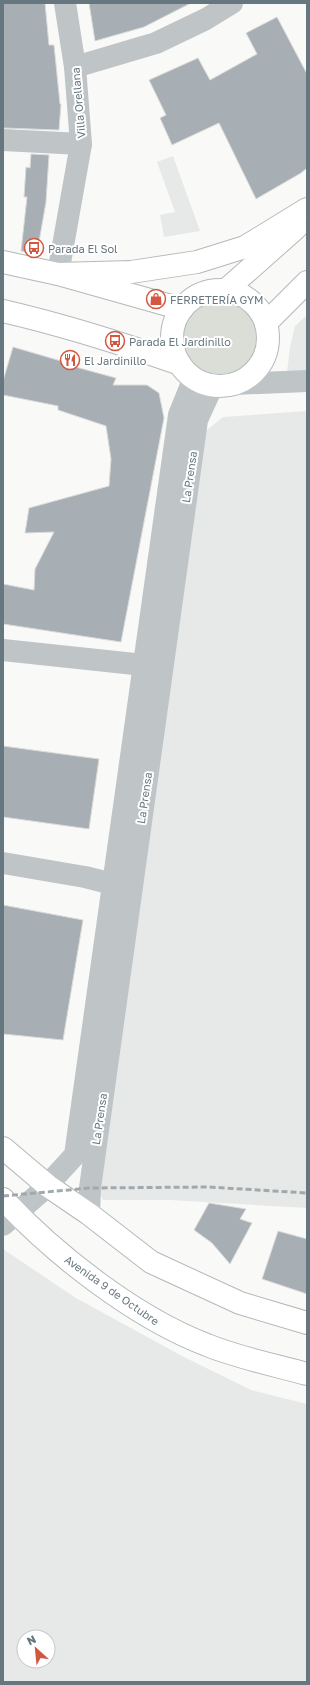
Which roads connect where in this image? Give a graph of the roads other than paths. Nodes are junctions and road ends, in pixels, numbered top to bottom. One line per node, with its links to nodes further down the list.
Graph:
1 (65, 3): 3 (street, Villa Orellana)
2 (232, 3): 3 (street)
3 (75, 67): 5 (street, Villa Orellana)
4 (3, 140): 5 (street)
5 (81, 144): 9 (street, Villa Orellana)
6 (307, 209): 9 (main road)
7 (307, 218): 11 (main road)
8 (3, 262): 9 (main road)
9 (58, 274): 12 (main road)
10 (307, 282): 14 (main road)
11 (226, 290): 12 (main road); 14 (main road)
12 (182, 309): 15 (main road)
13 (3, 311): 15 (main road)
14 (266, 323): 15 (main road)
15 (205, 378): 16 (street); 18 (street, La Prensa); 24 (street, La Prensa)
16 (307, 381)
17 (3, 650): 18 (street)
18 (144, 665): 20 (street, La Prensa)
19 (3, 863): 20 (street)
20 (113, 884): 22 (street, La Prensa)
21 (3, 1148): 22 (main road)
22 (48, 1186): 23 (street, La Prensa); 24 (main road)
23 (7, 1213): 26 (main road, Avenida 9 de Octubre)
24 (89, 1214): 25 (main road)
25 (307, 1323)
26 (307, 1374)

